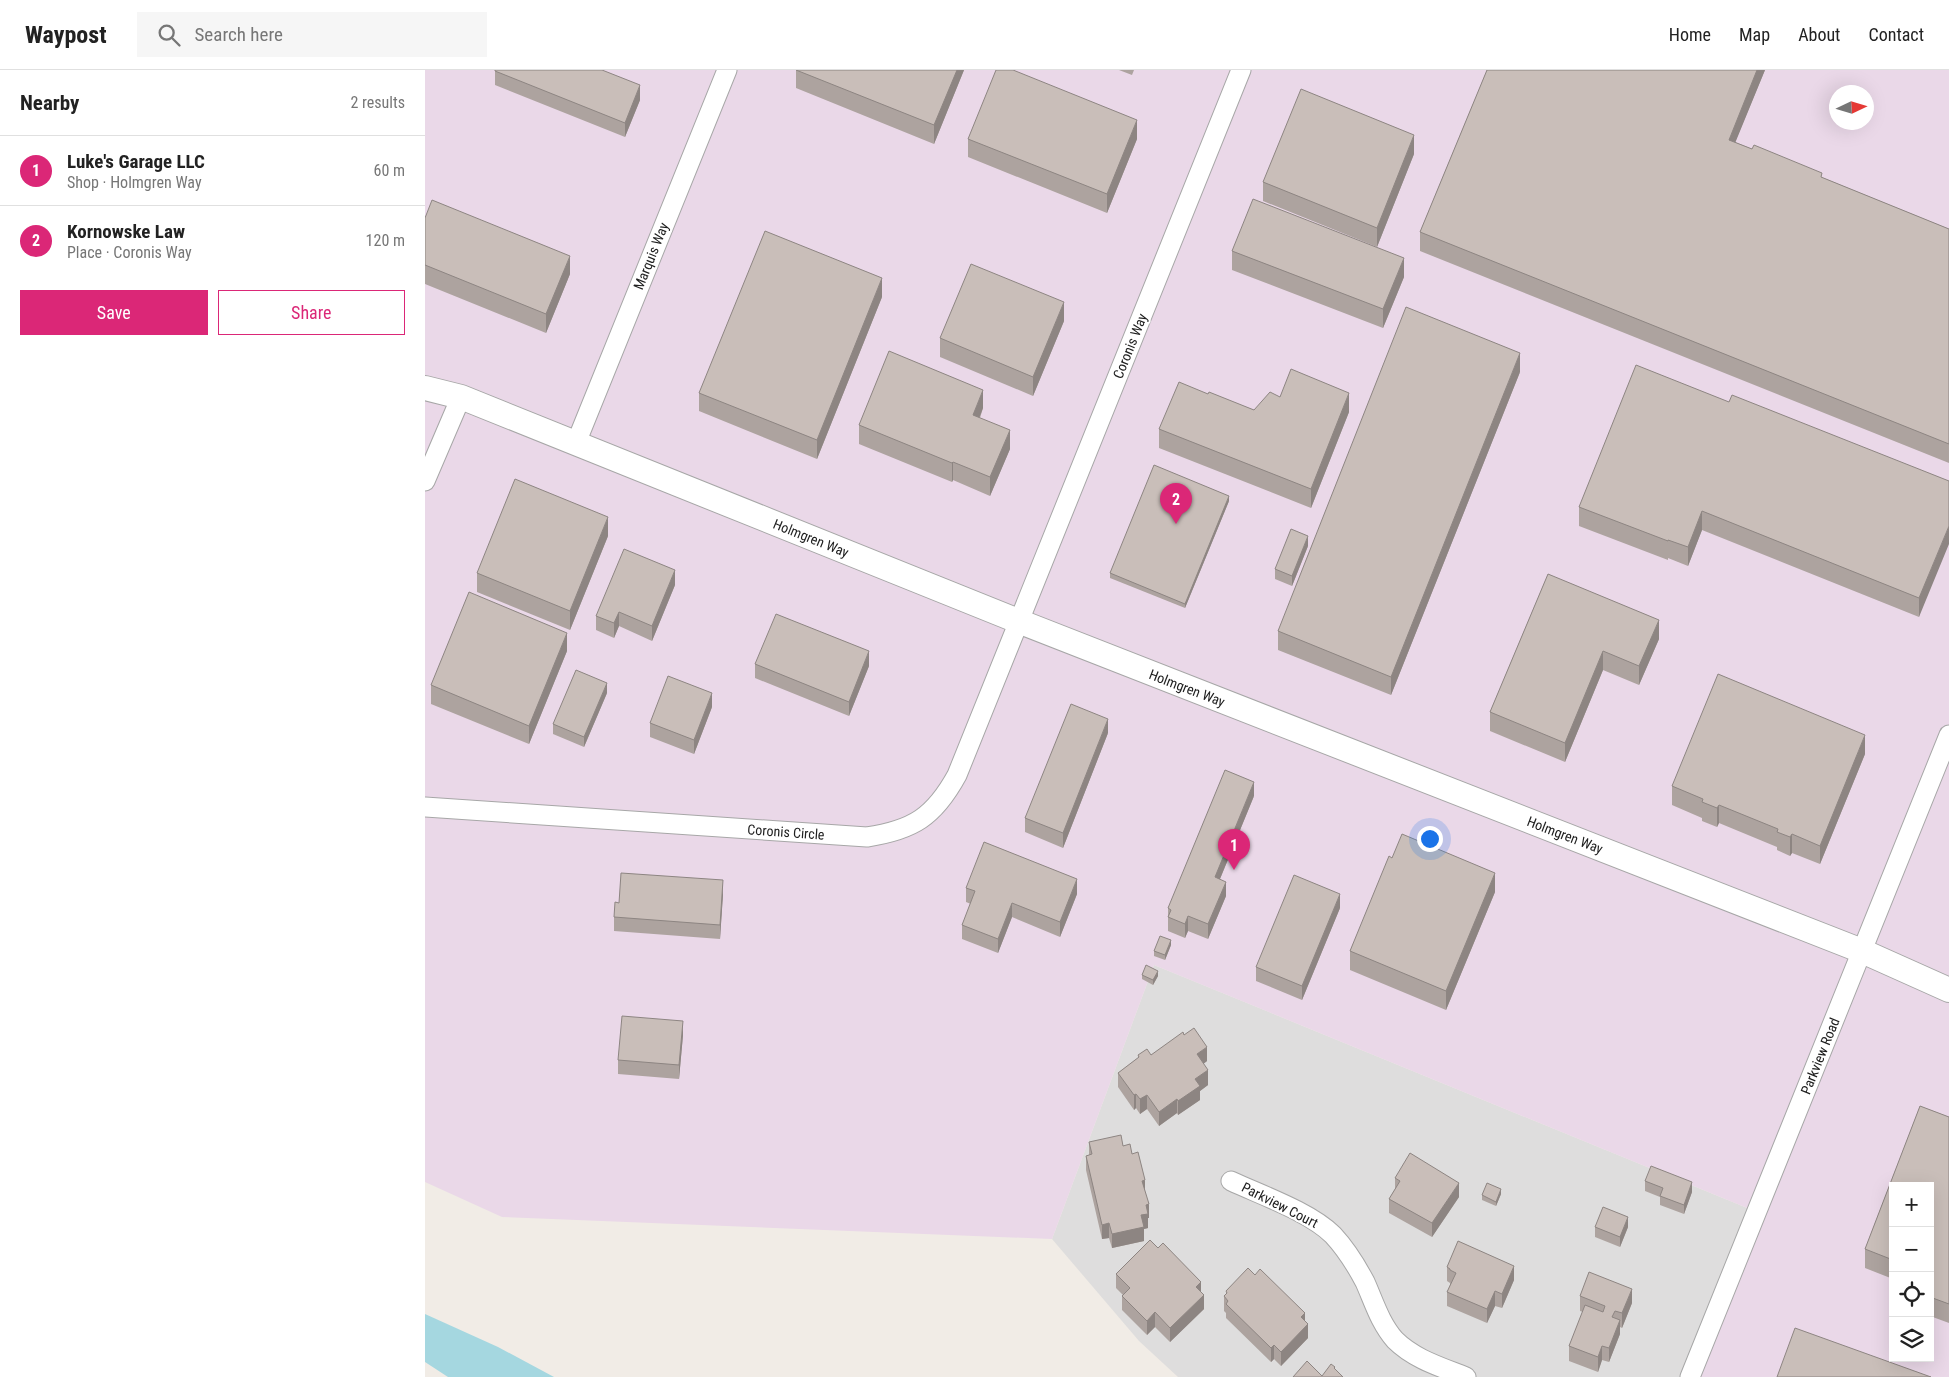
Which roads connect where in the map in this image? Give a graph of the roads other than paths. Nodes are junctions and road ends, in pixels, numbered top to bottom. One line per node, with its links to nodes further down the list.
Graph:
1 (727, 70): 5 (street, Marquis Way)
2 (1241, 70): 7 (street, Coronis Way)
3 (425, 388): 4 (street, Holmgren Way)
4 (461, 397): 5 (street, Holmgren Way); 6 (street)
5 (576, 443): 7 (street, Holmgren Way)
6 (425, 481)
7 (1019, 621): 9 (street, Coronis Circle); 10 (street, Holmgren Way)
8 (1949, 735): 10 (street, Parkview Road)
9 (425, 807)
10 (1862, 951): 11 (street, Holmgren Way); 14 (street, Parkview Road)
11 (1949, 990)
12 (1231, 1181): 13 (street, Parkview Court)
13 (1465, 1377)
14 (1690, 1377)

